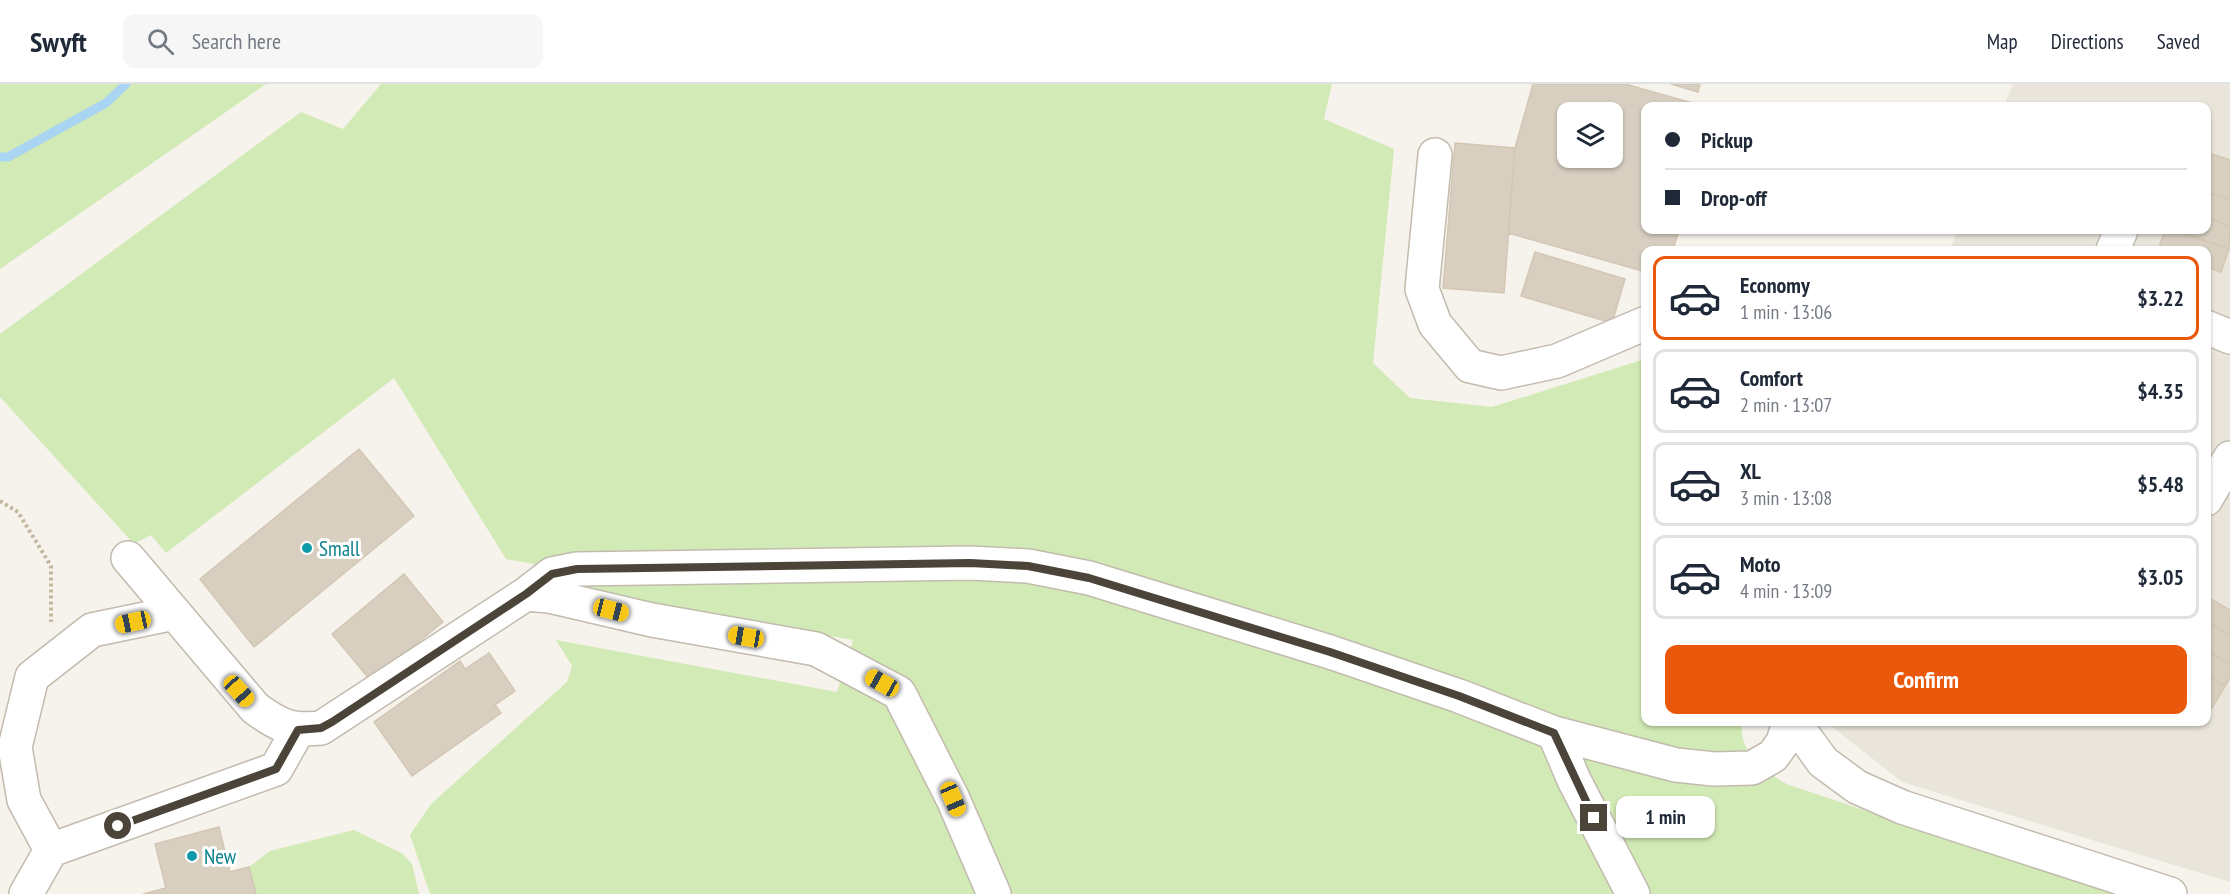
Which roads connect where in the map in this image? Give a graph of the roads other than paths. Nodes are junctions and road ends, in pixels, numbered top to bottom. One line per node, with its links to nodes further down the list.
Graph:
1 (1436, 155): 2 (street)
2 (1641, 325)
3 (2211, 329): 4 (street)
4 (2230, 337)
5 (2230, 458): 6 (street)
6 (2211, 490)
7 (128, 558): 9 (street)
8 (526, 594): 13 (street); 14 (street); 17 (street)
9 (174, 613): 12 (street); 13 (street)
10 (1788, 726): 14 (street)
11 (1797, 726): 19 (street)
12 (10, 729): 15 (street)
13 (298, 730): 15 (street)
14 (1554, 733): 18 (street)
15 (51, 850): 16 (street)
16 (26, 894)
17 (994, 894)
18 (1633, 894)
19 (2170, 894)

